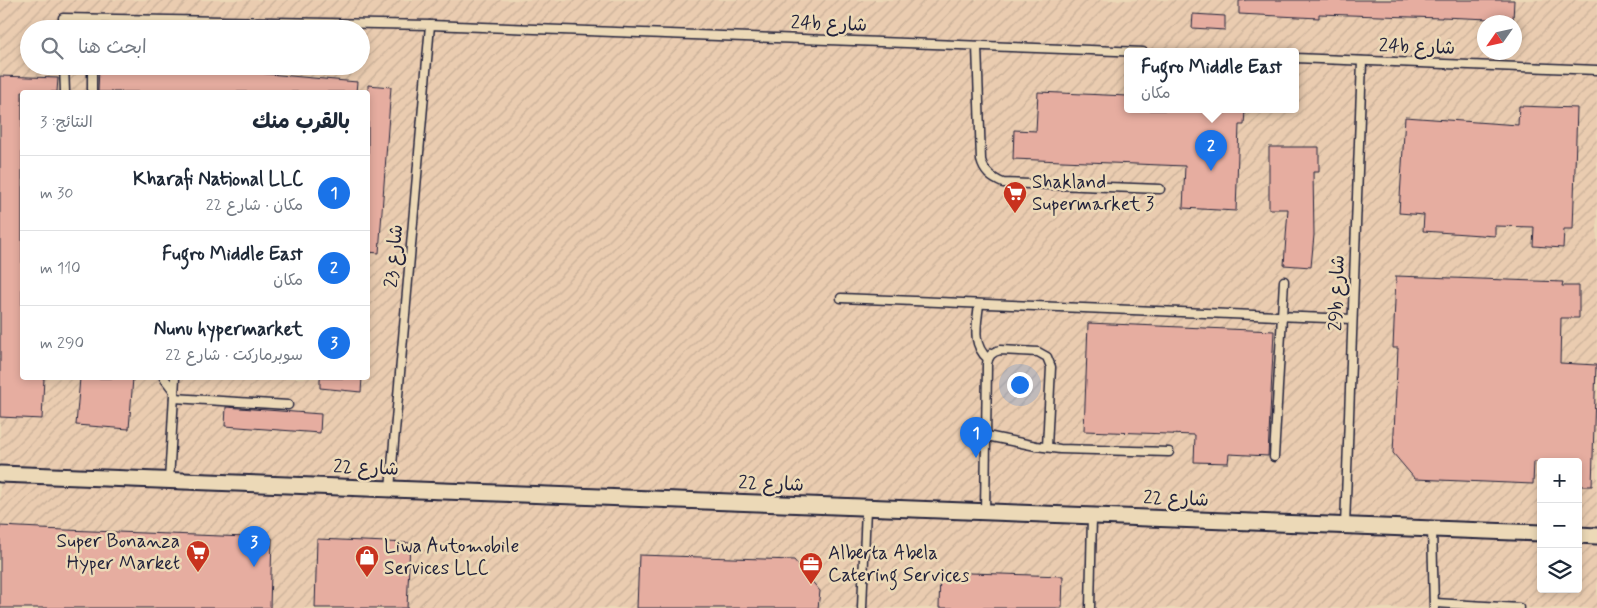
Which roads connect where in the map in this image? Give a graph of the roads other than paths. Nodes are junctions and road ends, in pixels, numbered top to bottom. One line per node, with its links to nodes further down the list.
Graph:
1 (92, 19): 2 (lane, 24b شارع); 3 (lane, 24b شارع)
2 (63, 20)
3 (148, 20)
4 (370, 24): 5 (lane, 24b شارع)
5 (430, 25): 6 (lane, 24b شارع); 32 (lane, شارع 23)
6 (977, 46): 7 (lane, 24b شارع); 15 (lane)
7 (1124, 51)
8 (1299, 58): 9 (lane, 24b شارع)
9 (1362, 61): 10 (lane, 24b شارع); 20 (lane, 29b شارع)
10 (1597, 70)
11 (64, 75): 13 (lane)
12 (92, 75): 14 (lane)
13 (65, 90)
14 (92, 90)
15 (1160, 189)
16 (1284, 281): 19 (lane)
17 (841, 298): 18 (lane)
18 (979, 304): 19 (lane); 21 (lane)
19 (1282, 316): 20 (lane); 29 (lane)
20 (1352, 319): 36 (lane, 29b شارع)
21 (988, 359): 26 (lane); 27 (lane)
22 (165, 380): 24 (lane)
23 (175, 380): 24 (lane)
24 (174, 394): 25 (lane); 31 (lane)
25 (288, 405)
26 (987, 436): 27 (lane); 34 (lane)
27 (1047, 447): 28 (lane)
28 (1169, 452)
29 (1274, 457)
30 (0, 474): 31 (street, شارع 22)
31 (168, 481): 32 (street, شارع 22)
32 (390, 489): 33 (street, شارع 22)
33 (866, 508): 34 (street, شارع 22); 42 (lane)
34 (986, 512): 35 (street, شارع 22)
35 (1092, 516): 36 (street, شارع 22); 43 (lane)
36 (1345, 526): 37 (street, شارع 22)
37 (1432, 528): 38 (street, شارع 22); 41 (lane)
38 (1537, 533)
39 (1582, 535): 40 (street)
40 (1597, 536)
41 (1435, 606): 44 (lane)
42 (862, 608)
43 (1090, 608)
44 (1519, 608)

